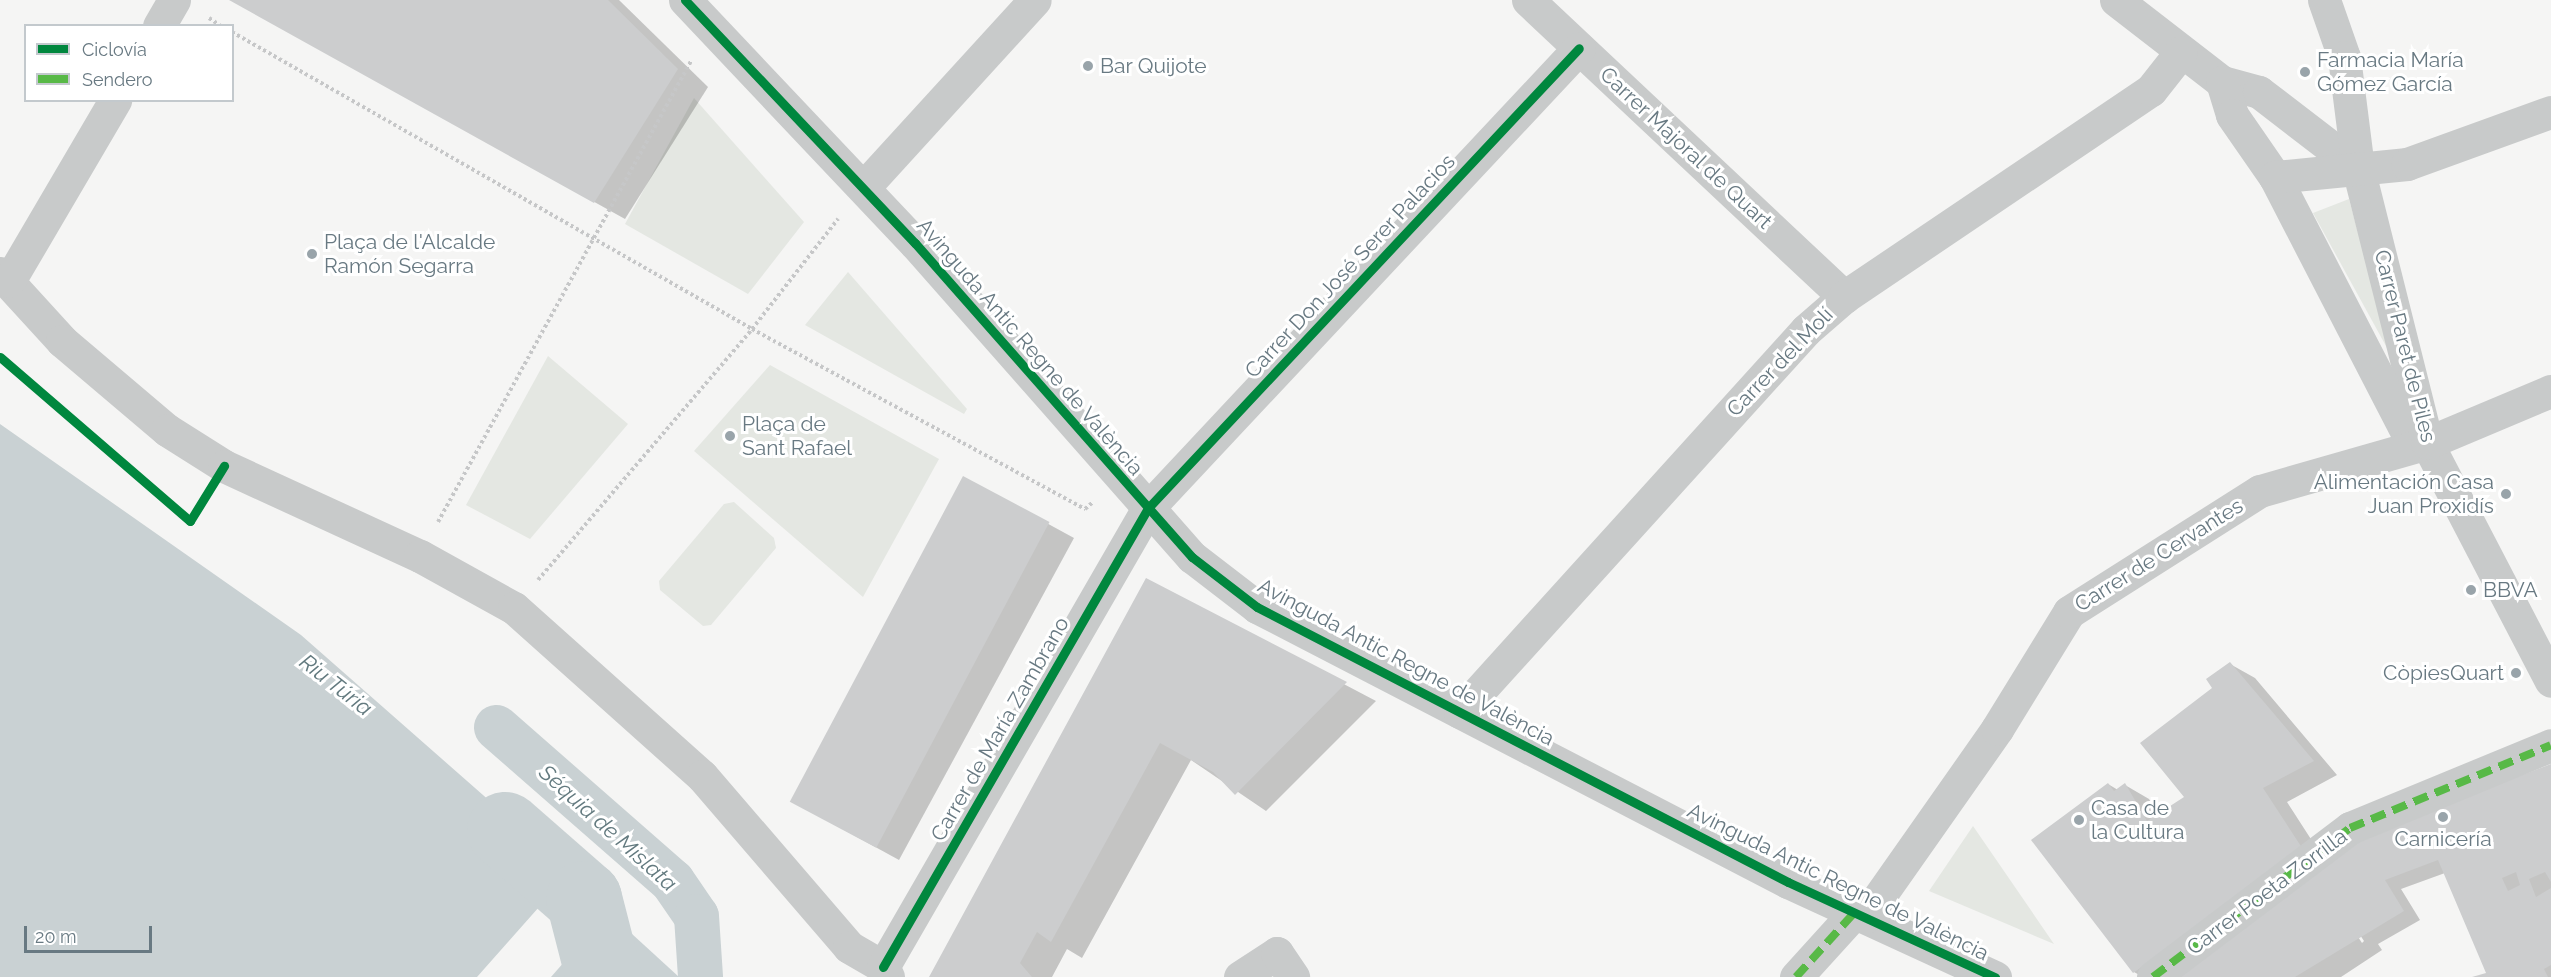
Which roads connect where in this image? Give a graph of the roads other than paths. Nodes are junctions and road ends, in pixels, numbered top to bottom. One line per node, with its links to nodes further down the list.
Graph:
1 (174, 0): 7 (street)
2 (685, 0): 15 (street, Avinguda Antic Regne de València)
3 (1035, 0): 15 (street)
4 (1528, 0): 8 (street, Carrer Majoral de Quart)
5 (2116, 0): 9 (street)
6 (2324, 0): 13 (street, Carrer Paret de Piles)
7 (160, 24)
8 (1579, 48): 17 (street, Carrer Majoral de Quart); 20 (street, Carrer Don José Serer Palacios)
9 (2181, 52): 10 (street); 17 (street, Carrer del Molí)
10 (2222, 82): 13 (street); 14 (street, Carrer Paret de Piles)
11 (114, 102): 16 (street)
12 (2551, 112): 13 (street)
13 (2358, 168): 14 (street); 19 (street, Carrer Paret de Piles)
14 (2275, 177): 19 (street, Carrer Paret de Piles)
15 (864, 187): 20 (street, Avinguda Antic Regne de València)
16 (4, 277): 25 (street)
17 (1844, 297): 22 (street, Carrer del Molí)
18 (2551, 391): 19 (street, Carrer de Cervantes)
19 (2421, 445): 21 (street, Carrer Paret de Piles); 24 (street, Carrer de Cervantes)
20 (1148, 508): 22 (street, Avinguda Antic Regne de València); 25 (street, Carrer de María Zambrano)
21 (2550, 676)
22 (1460, 712): 24 (street, Avinguda Antic Regne de València)
23 (2551, 744): 30 (street, Carrer Poeta Zorrilla)
24 (1860, 915): 28 (street, Carrer de Cervantes); 29 (street, Avinguda Antic Regne de València)
25 (886, 972)
26 (1240, 977): 27 (street)
27 (1293, 977)
28 (1796, 977)
29 (1995, 977)
30 (2153, 977)

